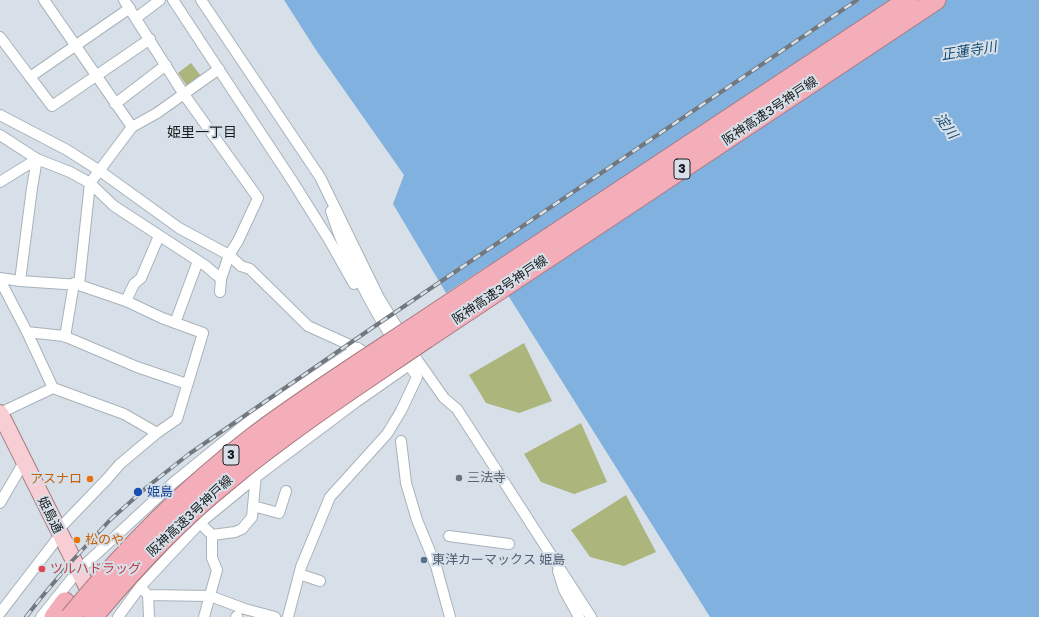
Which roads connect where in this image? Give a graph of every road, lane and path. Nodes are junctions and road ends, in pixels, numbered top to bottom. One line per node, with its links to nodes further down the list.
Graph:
1 (44, 0): 12 (street)
2 (160, 0): 9 (street)
3 (173, 0): 14 (street)
4 (200, 0): 24 (street)
5 (936, 0): 8 (highway, 阪神高速3号神戸線 / 3)
6 (943, 0): 8 (highway)
7 (127, 4): 9 (street); 12 (street)
8 (914, 5): 47 (highway, 阪神高速3号神戸線 / 3, bridge); 60 (highway, 阪神高速3号神戸線 / 3, bridge)
9 (136, 18): 11 (street)
10 (0, 37): 16 (street)
11 (150, 39): 13 (street); 15 (street)
12 (76, 44): 15 (street); 16 (street)
13 (166, 65): 17 (street); 18 (street)
14 (219, 69): 17 (street); 34 (street)
15 (96, 76): 16 (street); 18 (street)
16 (30, 77)
17 (183, 93): 20 (street); 28 (street)
18 (115, 104): 20 (street)
19 (0, 114): 23 (street)
20 (132, 127): 23 (street)
21 (0, 135): 22 (street)
22 (37, 159): 25 (street); 26 (street); 32 (street)
23 (100, 171): 26 (street); 28 (street)
24 (320, 177): 41 (street); 61 (street)
25 (0, 182)
26 (90, 183): 27 (street); 33 (street)
27 (159, 236): 29 (street); 36 (street)
28 (229, 255): 31 (street); 40 (street)
29 (198, 261): 31 (street); 37 (street)
30 (0, 279): 32 (street); 38 (street)
31 (221, 279): 35 (street)
32 (20, 281): 33 (street)
33 (77, 284): 36 (street); 39 (street)
34 (354, 284)
35 (220, 292)
36 (126, 301): 37 (street)
37 (175, 323): 42 (street)
38 (28, 332): 39 (street); 43 (street)
39 (65, 337): 42 (street)
40 (358, 348): 41 (street); 45 (street)
41 (409, 365): 50 (street); 63 (street)
42 (188, 384): 46 (street)
43 (53, 388): 44 (street); 46 (street)
44 (0, 413): 49 (main road, 姫島通)
45 (258, 414): 50 (street); 52 (street)
46 (157, 433): 56 (street)
47 (254, 437): 70 (highway, 3, bridge); 71 (highway, 阪神高速3号神戸線 / 3, bridge)
48 (401, 441): 79 (street)
49 (24, 462): 53 (street); 56 (main road, 姫島通)
50 (256, 477): 54 (street); 55 (street)
51 (286, 491): 54 (street)
52 (153, 501): 55 (street); 62 (street)
53 (0, 503)
54 (253, 506): 57 (street)
55 (200, 523): 57 (street); 65 (street)
56 (59, 532): 62 (main road, 姫島通); 68 (street)
57 (212, 535): 67 (street)
58 (449, 536): 59 (street)
59 (509, 544)
60 (154, 549): 72 (highway, 阪神高速3号神戸線 / 3, bridge); 73 (highway, 3, bridge)
61 (556, 561): 80 (street); 81 (street)
62 (78, 571): 69 (street); 73 (main road, 姫島通)
63 (299, 574): 64 (street); 78 (street)
64 (320, 581)
65 (140, 587): 66 (street); 74 (street)
66 (148, 595): 67 (street); 75 (street)
67 (210, 596): 76 (street); 77 (street)
68 (0, 613)
69 (41, 617)
70 (54, 617)
71 (70, 617)
72 (93, 617)
73 (102, 617)
74 (118, 617)
75 (149, 617)
76 (204, 617)
77 (275, 617)
78 (288, 617)
79 (450, 617)
80 (579, 617)
81 (591, 617)

